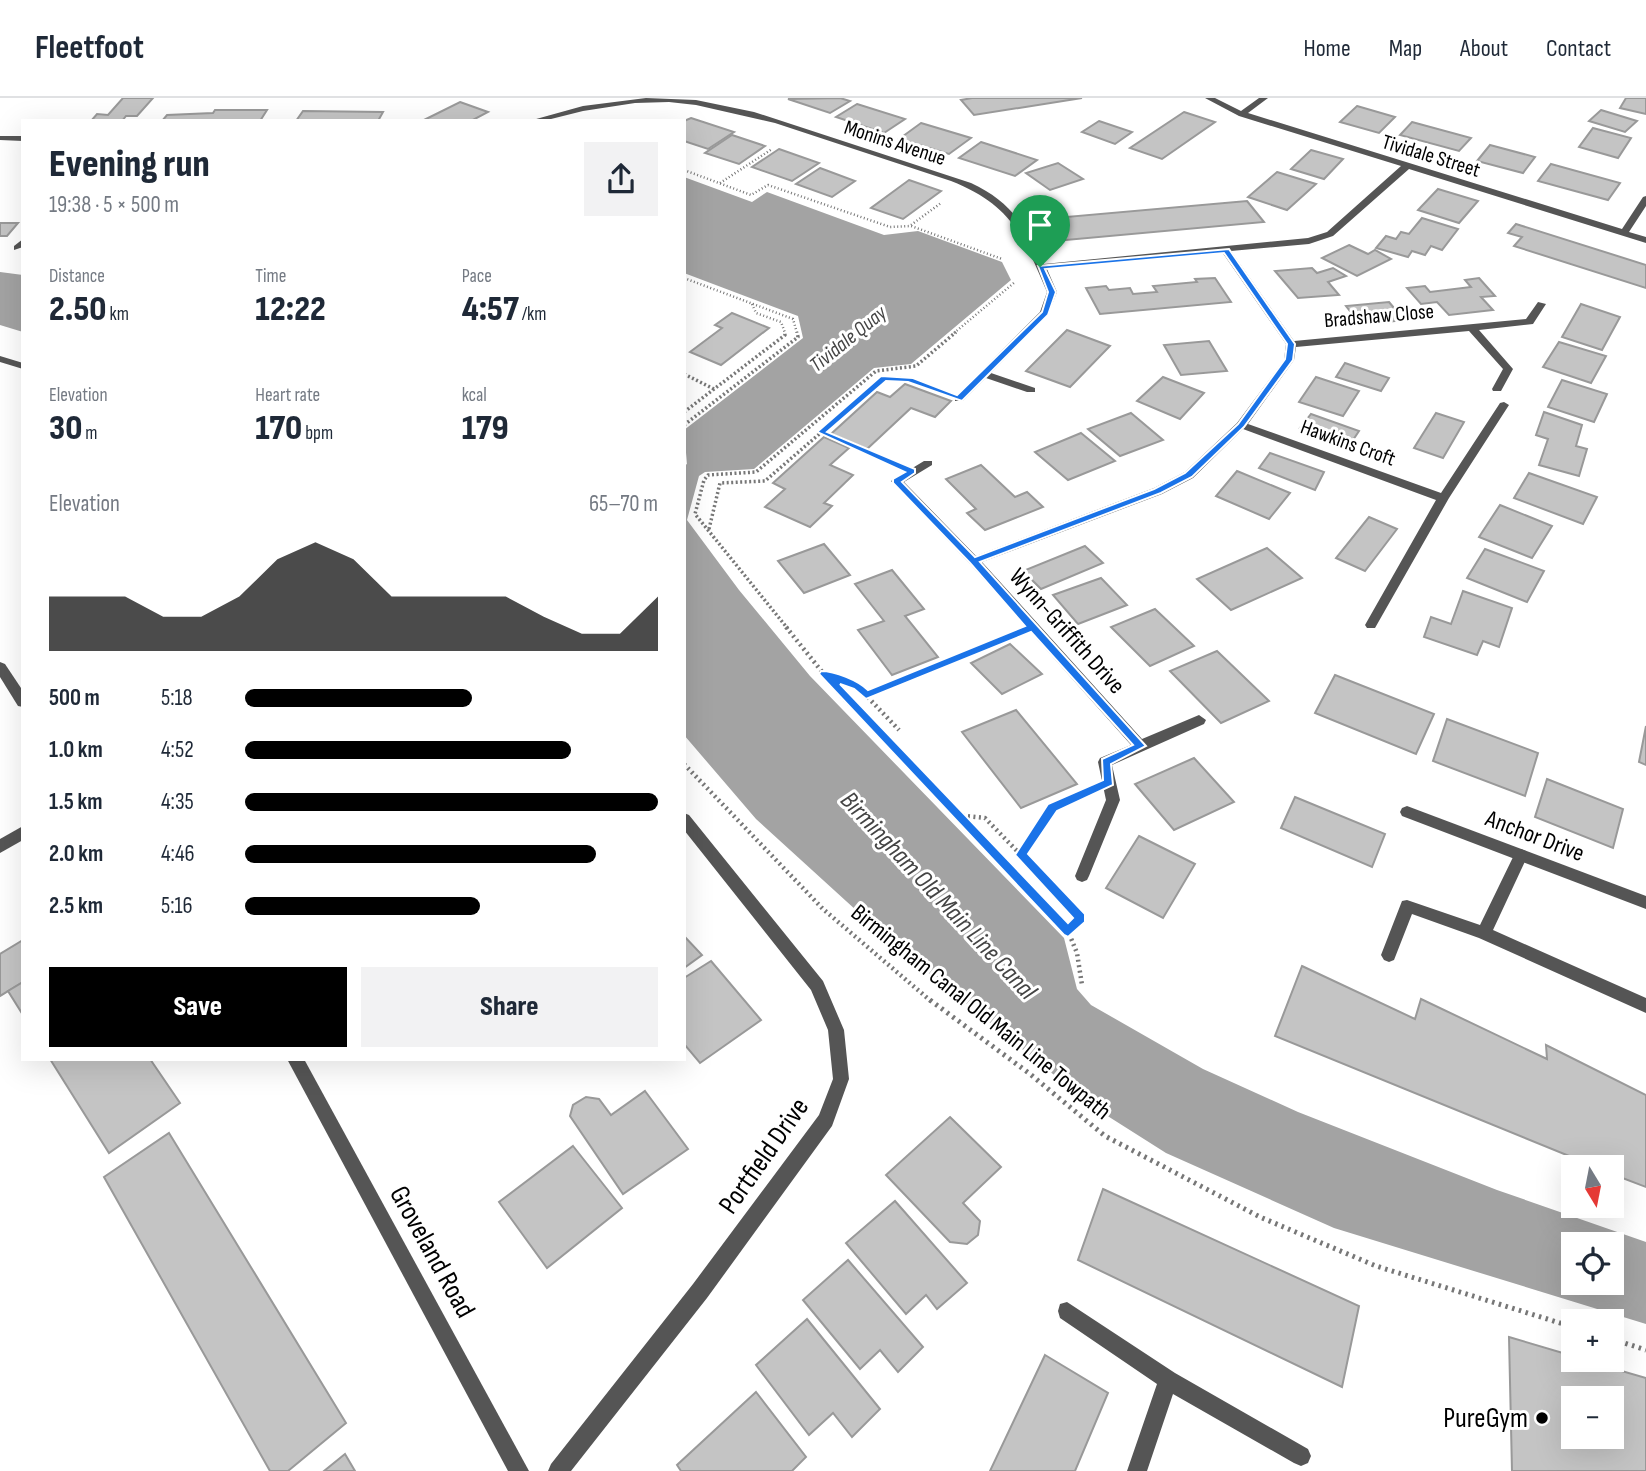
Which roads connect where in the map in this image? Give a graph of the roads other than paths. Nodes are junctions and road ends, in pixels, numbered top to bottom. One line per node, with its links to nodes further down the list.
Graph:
1 (1209, 98): 3 (street, Tividale Street)
2 (1264, 98): 3 (street)
3 (1242, 114): 7 (street, Tividale Street)
4 (541, 119): 12 (street, Monins Avenue)
5 (0, 138): 6 (street)
6 (21, 139)
7 (1406, 167): 9 (street, Tividale Street); 11 (street)
8 (1646, 199): 9 (street)
9 (1624, 233): 10 (street, Tividale Street)
10 (1646, 240)
11 (1226, 251): 12 (street); 15 (street)
12 (1040, 267): 18 (street, Monins Avenue)
13 (1541, 304): 14 (street, Bradshaw Close)
14 (1471, 327): 15 (street, Bradshaw Close); 19 (street, Bradshaw Close)
15 (1291, 344): 23 (street)
16 (0, 359): 17 (street)
17 (21, 365)
18 (985, 374): 20 (street); 21 (street, Monins Avenue)
19 (1497, 389)
20 (1031, 390)
21 (959, 399)
22 (1504, 405): 25 (street)
23 (1241, 425): 25 (street, Hawkins Croft); 26 (street)
24 (928, 464): 26 (street, Wynn-Griffith Drive)
25 (1443, 498): 27 (street)
26 (974, 561): 31 (street, Wynn-Griffith Drive)
27 (1371, 625)
28 (0, 667): 29 (street)
29 (21, 699)
30 (1199, 720): 31 (street)
31 (1140, 746): 37 (street)
32 (1407, 812): 36 (street, Anchor Drive)
33 (686, 822): 47 (street, Portfield Drive)
34 (21, 833): 35 (street)
35 (0, 847)
36 (1521, 855): 38 (street, Anchor Drive); 39 (street)
37 (1082, 876)
38 (1646, 903)
39 (1484, 933): 40 (street); 41 (street)
40 (1389, 955)
41 (1646, 1006)
42 (296, 1061): 46 (street, Groveland Road)
43 (1067, 1311): 44 (street)
44 (1168, 1380): 45 (street); 48 (street)
45 (1301, 1456)
46 (519, 1471)
47 (558, 1471)
48 (1137, 1471)

